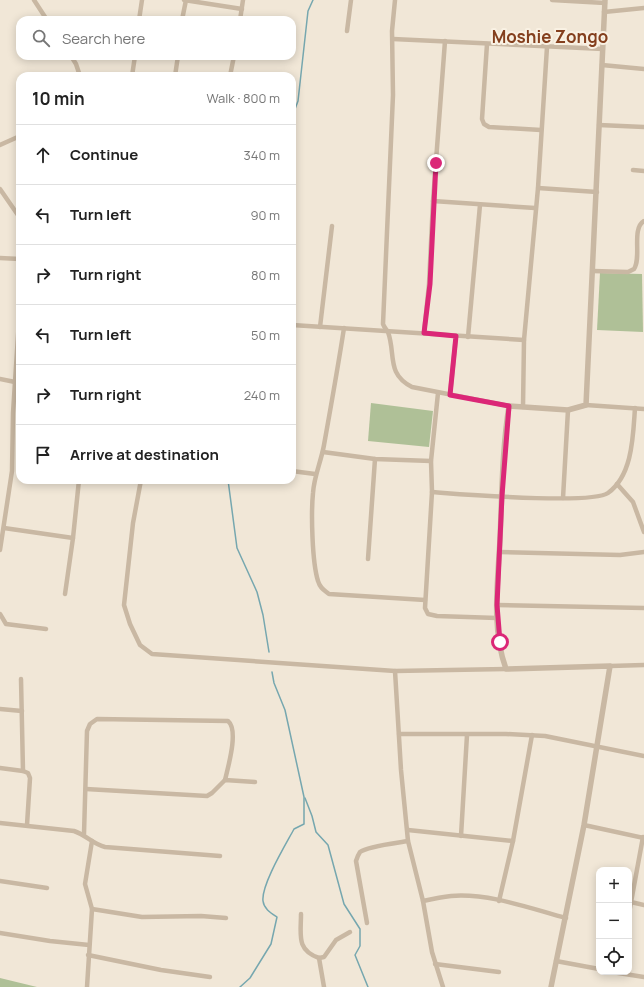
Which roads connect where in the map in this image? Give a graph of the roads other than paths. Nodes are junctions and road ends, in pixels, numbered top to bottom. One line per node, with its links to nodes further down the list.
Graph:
1 (34, 0): 12 (street)
2 (142, 0): 13 (street)
3 (186, 0): 10 (street); 14 (street)
4 (243, 0): 10 (street)
5 (351, 0): 16 (street)
6 (395, 0): 17 (street)
7 (552, 0): 8 (street)
8 (605, 2): 11 (street)
9 (644, 8): 11 (street)
10 (242, 9): 15 (street)
11 (604, 12): 21 (street)
12 (44, 16)
13 (140, 16)
14 (183, 16)
15 (241, 16)
16 (347, 31)
17 (392, 38): 18 (street); 54 (street)
18 (445, 41): 19 (street); 42 (street)
19 (487, 44): 20 (street); 34 (street)
20 (546, 47): 21 (street); 34 (street)
21 (603, 49): 26 (street)
22 (74, 60): 28 (street)
23 (134, 60): 29 (street)
24 (177, 60): 30 (street)
25 (233, 60): 31 (street)
26 (602, 65): 27 (street); 32 (street)
27 (644, 69)
28 (79, 72)
29 (132, 72)
30 (176, 72)
31 (231, 72)
32 (599, 125): 33 (street); 41 (street)
33 (644, 127)
34 (541, 130): 39 (street)
35 (16, 138): 36 (street)
36 (0, 145)
37 (633, 170): 38 (street)
38 (644, 171)
39 (538, 188): 41 (street); 44 (street)
40 (0, 189): 45 (street)
41 (597, 192): 50 (street)
42 (433, 201): 43 (street); 55 (street)
43 (480, 205): 44 (street); 57 (street)
44 (535, 208): 58 (street)
45 (16, 212)
46 (644, 221): 50 (street)
47 (332, 226): 52 (street)
48 (0, 258): 49 (street)
49 (16, 259)
50 (593, 271): 64 (street)
51 (296, 325): 52 (street)
52 (320, 327): 53 (street)
53 (344, 328): 54 (street); 72 (street)
54 (387, 331): 55 (street); 62 (street)
55 (424, 333): 56 (street)
56 (456, 336): 57 (street); 63 (street)
57 (468, 337): 58 (street)
58 (524, 340): 66 (street)
59 (16, 367): 61 (street)
60 (0, 379): 61 (street)
61 (15, 382): 70 (street)
62 (438, 393): 63 (street); 74 (street)
63 (450, 395): 65 (street)
64 (586, 405): 67 (street); 69 (street)
65 (509, 406): 66 (street); 81 (street)
66 (523, 407): 69 (street)
67 (635, 408): 68 (street); 79 (street)
68 (644, 409)
69 (568, 410): 82 (street)
70 (13, 413): 71 (street); 83 (street)
71 (16, 413)
72 (323, 452): 73 (street); 76 (street)
73 (374, 459): 74 (street); 89 (street)
74 (431, 461): 80 (street)
75 (296, 472): 76 (street)
76 (315, 474): 91 (street)
77 (78, 484): 85 (street)
78 (140, 484): 100 (street)
79 (617, 484): 82 (street); 84 (street)
80 (432, 492): 81 (street); 91 (street)
81 (502, 496): 82 (street); 87 (street)
82 (563, 498)
83 (4, 528): 85 (street); 86 (street)
84 (644, 532)
85 (73, 538): 90 (street)
86 (0, 550)
87 (500, 552): 88 (street); 92 (street)
88 (644, 552)
89 (368, 559)
90 (65, 594)
91 (425, 600): 95 (street)
92 (497, 605): 93 (street); 95 (street)
93 (644, 608)
94 (0, 614): 96 (street)
95 (497, 618): 99 (street)
96 (46, 629)
97 (644, 664): 98 (street)
98 (610, 666): 99 (street); 107 (street)
99 (506, 668): 100 (street)
100 (395, 671): 104 (street)
101 (21, 680): 103 (street)
102 (0, 710): 103 (street)
103 (22, 711): 110 (street)
104 (399, 734): 105 (street); 117 (street)
105 (467, 734): 106 (street); 119 (street)
106 (532, 735): 107 (street); 122 (street)
107 (597, 746): 108 (street); 116 (street)
108 (644, 756)
109 (0, 768): 110 (street)
110 (23, 771): 115 (street)
111 (225, 780): 112 (street); 113 (street); 113 (street)
112 (255, 782)
113 (86, 789): 118 (street)
114 (0, 823): 115 (street)
115 (27, 825): 118 (street)
116 (584, 825): 120 (street); 135 (street)
117 (408, 830): 119 (street); 123 (street)
118 (84, 834): 121 (street)
119 (461, 836): 122 (street)
120 (644, 838): 127 (street)
121 (92, 841): 124 (street); 132 (street)
122 (513, 841): 129 (street)
123 (408, 842): 128 (street); 136 (street)
124 (220, 856)
125 (0, 881): 126 (street)
126 (47, 888)
127 (632, 897)
128 (423, 901): 129 (street); 143 (street)
129 (500, 901): 135 (street)
130 (632, 902): 131 (street)
131 (644, 905)
132 (92, 909): 134 (street); 139 (street)
133 (301, 914): 141 (street)
134 (226, 918)
135 (566, 918): 142 (street)
136 (367, 923)
137 (350, 932): 141 (street)
138 (0, 933): 139 (street)
139 (89, 945): 140 (street)
140 (88, 955): 147 (street); 149 (street)
141 (319, 958): 150 (street)
142 (556, 961): 144 (street); 152 (street)
143 (435, 964): 145 (street); 151 (street)
144 (596, 968)
145 (499, 972)
146 (632, 975): 148 (street)
147 (210, 977)
148 (644, 977)
149 (87, 987)
150 (324, 987)
151 (444, 987)
152 (551, 987)

